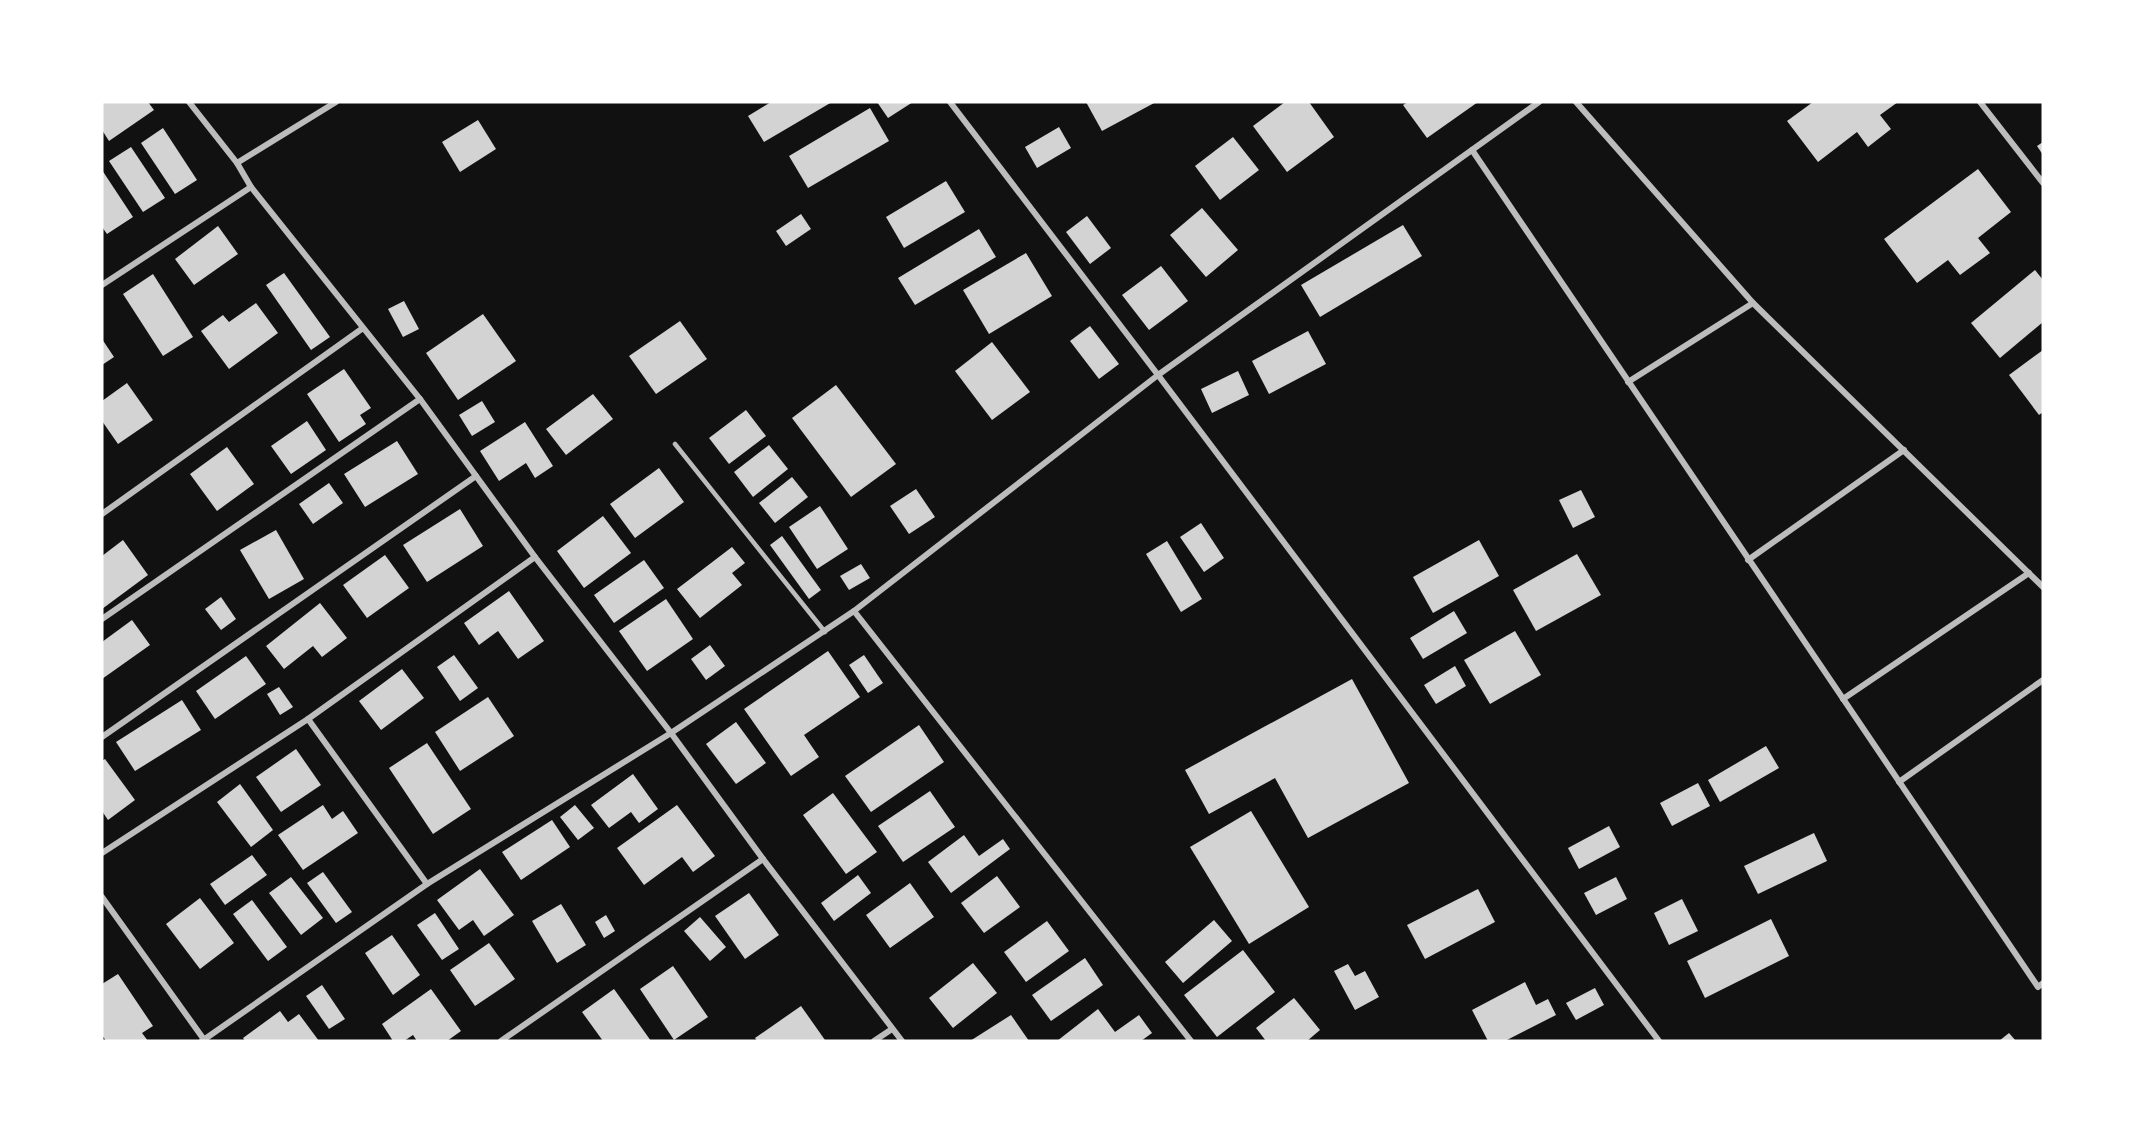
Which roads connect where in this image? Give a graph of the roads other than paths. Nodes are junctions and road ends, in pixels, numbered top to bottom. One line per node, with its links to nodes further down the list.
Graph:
1 (189, 102): 8 (street)
2 (336, 102): 8 (street)
3 (950, 102): 14 (street)
4 (1539, 102): 7 (street)
5 (1576, 102): 12 (street)
6 (1980, 102): 9 (street)
7 (1472, 150): 14 (street); 15 (street)
8 (237, 164): 10 (street)
9 (2043, 183)
10 (251, 187): 11 (street); 13 (street)
11 (102, 285)
12 (1753, 303): 15 (street); 18 (street)
13 (363, 328): 16 (street); 20 (street)
14 (1158, 375): 25 (street); 45 (street)
15 (1628, 382): 22 (street)
16 (420, 399): 19 (street); 26 (street)
17 (675, 444): 27 (lane)
18 (1904, 450): 22 (street); 23 (street)
19 (476, 476): 21 (street); 32 (street)
20 (102, 514)
21 (535, 557): 30 (street); 31 (street)
22 (1748, 560): 29 (street)
23 (2029, 573): 24 (street); 29 (street)
24 (2043, 586)
25 (854, 612): 27 (street); 44 (street)
26 (102, 619)
27 (825, 632): 31 (street)
28 (2043, 680): 33 (street)
29 (1843, 699): 33 (street)
30 (308, 719): 34 (street); 36 (street)
31 (671, 733): 35 (street); 36 (street)
32 (102, 737)
33 (1899, 782): 38 (street)
34 (102, 853)
35 (763, 859): 39 (street); 41 (street)
36 (427, 884): 40 (street)
37 (102, 897): 40 (street)
38 (2043, 983)
39 (892, 1029): 42 (street); 43 (street)
40 (204, 1040)
41 (501, 1041)
42 (874, 1041)
43 (902, 1041)
44 (1191, 1041)
45 (1659, 1041)

